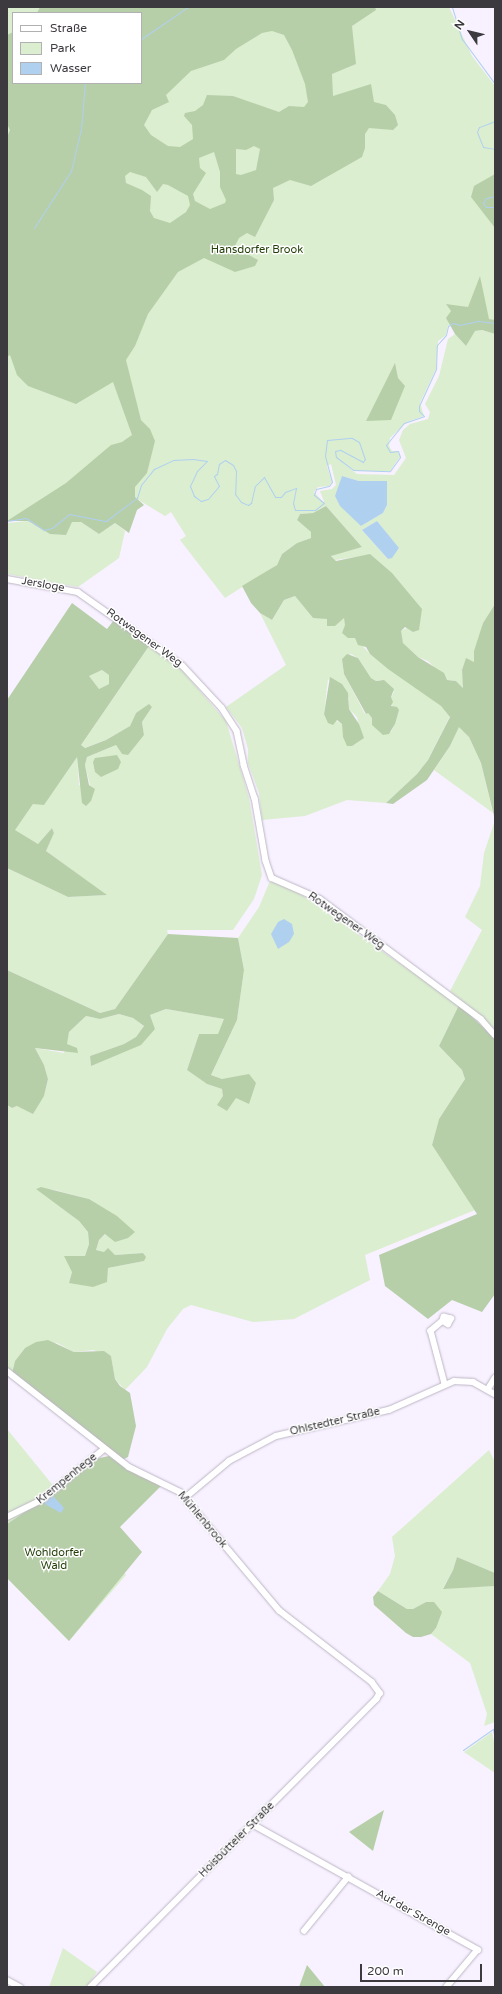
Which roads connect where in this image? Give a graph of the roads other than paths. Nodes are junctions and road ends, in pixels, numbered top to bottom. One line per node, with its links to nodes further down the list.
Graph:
1 (7, 579): 2 (street, Jersloge)
2 (78, 592): 3 (street, Rotwegener Weg)
3 (495, 1035)
4 (443, 1321): 7 (street)
5 (7, 1371): 10 (street, Mühlenbrook)
6 (495, 1378): 8 (street)
7 (445, 1384): 8 (street, Ohlstedter Straße); 11 (street, Ohlstedter Straße)
8 (488, 1389): 9 (street, Ohlstedter Straße)
9 (495, 1394)
10 (104, 1449): 11 (street, Mühlenbrook); 12 (street, Krempenhege)
11 (186, 1497): 13 (street, Mühlenbrook)
12 (7, 1517)
13 (380, 1691): 14 (street, Hoisbütteler Straße)
14 (252, 1824): 15 (street, Auf der Strenge); 19 (street, Hoisbütteler Straße)
15 (348, 1877): 16 (street); 20 (street, Auf der Strenge)
16 (304, 1931)
17 (7, 1980): 18 (street)
18 (20, 1987)
19 (91, 1987)
20 (447, 1987)

